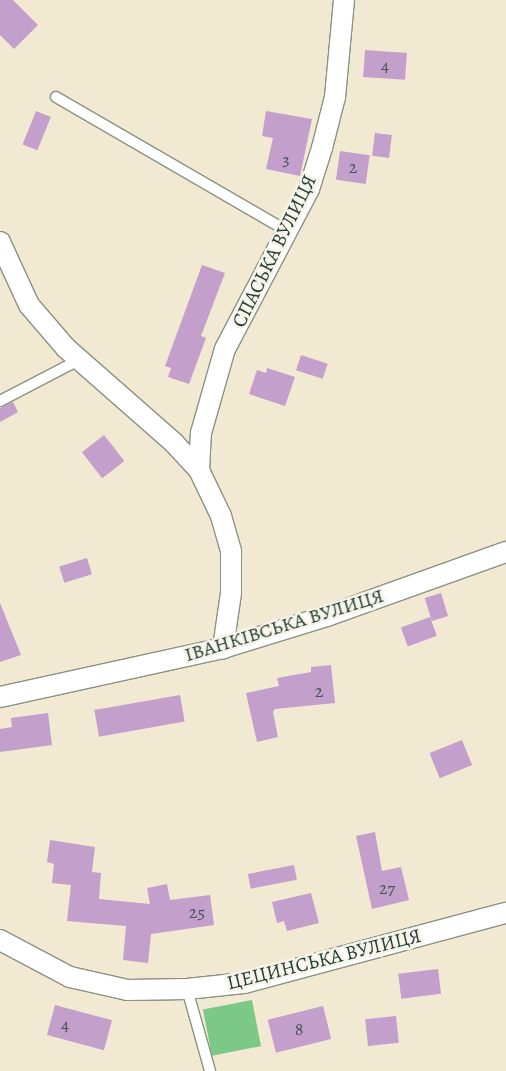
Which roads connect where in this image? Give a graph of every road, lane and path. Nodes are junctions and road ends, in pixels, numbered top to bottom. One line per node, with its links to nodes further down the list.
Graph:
1 (344, 0): 3 (street, СПАСЬКА ВУЛИЦЯ)
2 (56, 97): 3 (lane)
3 (285, 230): 7 (street, СПАСЬКА ВУЛИЦЯ)
4 (0, 242): 5 (street)
5 (78, 360): 6 (lane); 7 (street)
6 (0, 400)
7 (199, 470): 9 (street)
8 (506, 552): 9 (street, ІВАНКІВСЬКА ВУЛИЦЯ)
9 (223, 648): 10 (street, ІВАНКІВСЬКА ВУЛИЦЯ)
10 (0, 697)
11 (506, 913): 13 (street, ЦЕЦИНСЬКА ВУЛИЦЯ)
12 (0, 940): 13 (street, ЦЕЦИНСЬКА ВУЛИЦЯ)
13 (187, 990): 14 (lane)
14 (210, 1071)

